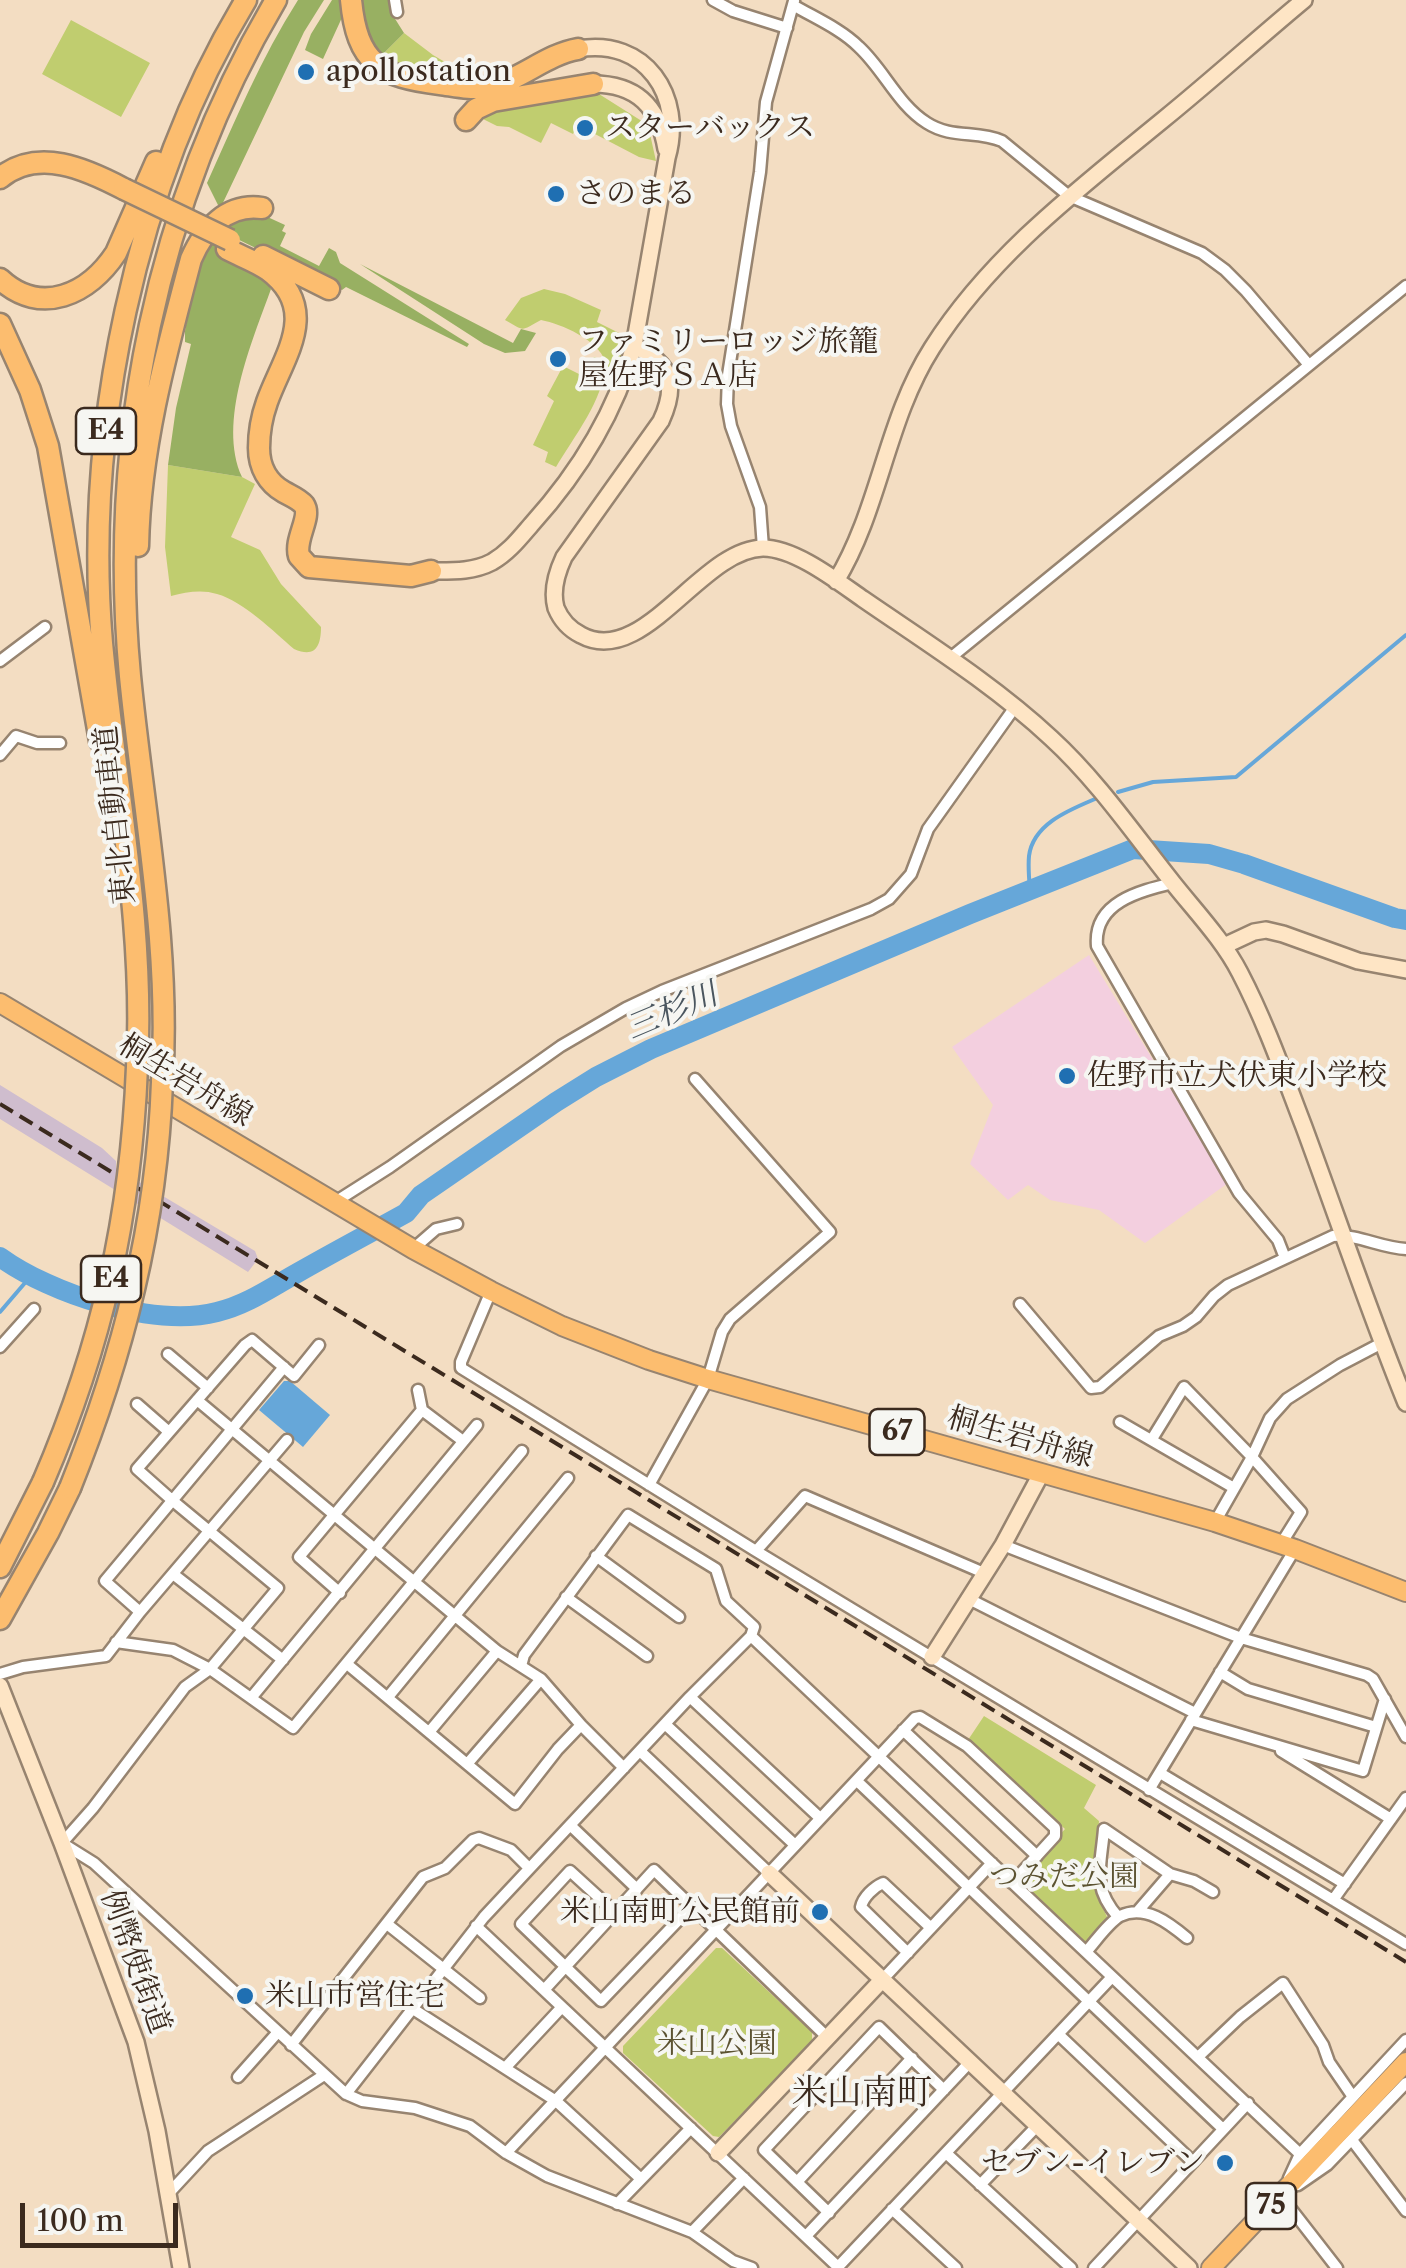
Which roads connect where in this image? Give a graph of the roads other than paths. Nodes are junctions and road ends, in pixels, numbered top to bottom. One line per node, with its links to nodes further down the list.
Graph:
1 (235, 0): 19 (highway)
2 (246, 0): 37 (highway, 東北自動車道 / E4)
3 (276, 0): 32 (highway, 東北自動車道 / E4)
4 (350, 0): 9 (highway)
5 (712, 0): 8 (street)
6 (1304, 0): 16 (street)
7 (794, 3): 8 (street); 16 (street)
8 (787, 28): 26 (street)
9 (578, 49): 12 (street)
10 (593, 84): 11 (highway); 12 (street)
11 (466, 120)
12 (667, 158): 23 (street)
13 (0, 178): 15 (highway)
14 (0, 193): 15 (highway)
15 (122, 193): 18 (highway)
16 (1069, 196): 24 (street); 28 (street)
17 (262, 208): 32 (highway)
18 (228, 245): 21 (highway); 27 (highway)
19 (0, 279)
20 (1406, 286): 24 (street)
21 (329, 289)
22 (0, 324): 37 (highway)
23 (634, 346): 26 (street); 27 (street)
24 (1309, 365): 30 (street)
25 (326, 514): 27 (highway)
26 (763, 548): 28 (street)
27 (432, 571)
28 (836, 580): 30 (street)
29 (45, 628): 31 (street)
30 (949, 659): 33 (street)
31 (0, 660)
32 (130, 674): 97 (highway, 東北自動車道 / E4, bridge)
33 (1015, 706): 36 (street); 42 (street)
34 (60, 743): 35 (street)
35 (0, 754)
36 (1173, 883): 38 (street); 47 (street)
37 (130, 885): 86 (highway, 東北自動車道 / E4, bridge)
38 (1224, 946): 39 (street); 44 (street)
39 (1406, 970)
40 (0, 1002): 42 (main road, 桐生岩舟線 / 67)
41 (695, 1079): 56 (street)
42 (338, 1204): 45 (main road, 67)
43 (457, 1224): 45 (street)
44 (1344, 1235): 46 (street); 47 (street); 51 (street)
45 (408, 1245): 48 (main road, 桐生岩舟線 / 67)
46 (1406, 1249)
47 (1285, 1258): 49 (street)
48 (491, 1292): 56 (main road, 桐生岩舟線 / 67); 75 (street)
49 (1020, 1304)
50 (34, 1309): 53 (street)
51 (1382, 1343): 60 (street); 71 (street)
52 (320, 1345): 55 (street)
53 (0, 1347)
54 (168, 1354): 57 (street)
55 (284, 1367): 57 (street); 65 (street)
56 (708, 1380): 73 (main road, 桐生岩舟線 / 67); 75 (street)
57 (208, 1388): 59 (street)
58 (418, 1390): 62 (street)
59 (197, 1400): 65 (street); 66 (street)
60 (1406, 1403)
61 (137, 1404): 66 (street)
62 (422, 1410): 69 (street); 78 (street)
63 (1120, 1422): 67 (street)
64 (477, 1426): 69 (street)
65 (233, 1430): 72 (street); 77 (street)
66 (169, 1432): 77 (street)
67 (1152, 1439): 71 (street); 76 (street)
68 (287, 1440): 72 (street)
69 (463, 1442): 83 (street)
70 (522, 1452): 89 (street)
71 (1252, 1457): 76 (street); 82 (street)
72 (269, 1460): 78 (street); 80 (street)
73 (1042, 1474): 79 (main road, 桐生岩舟線 / 67); 81 (street)
74 (568, 1478): 95 (street)
75 (649, 1484): 84 (street)
76 (1234, 1488): 79 (street)
77 (173, 1502): 80 (street); 94 (street)
78 (334, 1514): 83 (street); 90 (street)
79 (1215, 1522): 82 (main road, 桐生岩舟線 / 67)
80 (210, 1532): 87 (street); 98 (street)
81 (1002, 1545): 88 (street); 100 (street)
82 (1288, 1547): 91 (main road, 桐生岩舟線 / 67); 100 (street)
83 (376, 1549): 89 (street); 90 (street)
84 (756, 1550): 88 (street); 104 (street)
85 (596, 1556): 92 (street); 96 (street); 99 (street)
86 (0, 1567)
87 (174, 1574): 94 (street); 98 (street)
88 (984, 1574): 93 (street)
89 (414, 1582): 95 (street); 106 (street)
90 (340, 1592): 105 (street)
91 (1406, 1592)
92 (566, 1597): 103 (street); 107 (street)
93 (967, 1598): 104 (street); 117 (street)
94 (140, 1612): 101 (street)
95 (456, 1616): 102 (street); 115 (street)
96 (680, 1617)
97 (0, 1620)
98 (244, 1629): 105 (street); 108 (street)
99 (751, 1636): 113 (street); 126 (street)
100 (1242, 1638): 109 (street); 116 (street)
101 (116, 1642): 108 (street); 110 (street)
102 (497, 1650): 107 (street); 122 (street)
103 (647, 1656)
104 (932, 1657): 131 (street)
105 (283, 1660): 114 (street)
106 (348, 1664): 114 (street); 115 (street)
107 (521, 1666): 111 (street)
108 (210, 1669): 114 (street); 136 (street)
109 (1220, 1672): 117 (street); 120 (street)
110 (0, 1674)
111 (541, 1680): 119 (street); 127 (street)
112 (0, 1686): 136 (street, 例幣使街道)
113 (690, 1697): 118 (street); 133 (street)
114 (251, 1698)
115 (388, 1698): 122 (street)
116 (1385, 1699): 120 (street); 123 (street)
117 (1194, 1716): 124 (street); 129 (street)
118 (665, 1724): 125 (street); 137 (street)
119 (581, 1725): 127 (street); 128 (street)
120 (1376, 1727): 124 (street)
121 (903, 1730): 126 (street); 138 (street); 138 (street)
122 (430, 1731): 127 (street)
123 (1406, 1737)
124 (1268, 1743): 134 (street)
125 (640, 1751): 128 (street); 141 (street)
126 (879, 1757): 130 (street); 139 (street)
127 (468, 1764)
128 (624, 1768): 135 (street)
129 (1160, 1773): 131 (street); 144 (street)
130 (856, 1781): 133 (street); 146 (street)
131 (1149, 1790): 148 (street)
132 (1406, 1798): 134 (street)
133 (820, 1818): 137 (street)
134 (1390, 1819): 144 (street)
135 (570, 1825): 140 (street); 145 (street)
136 (62, 1843): 170 (street); 203 (street, 例幣使街道)
137 (795, 1845): 141 (street)
138 (1036, 1856): 143 (street)
139 (992, 1863): 143 (street); 146 (street)
140 (529, 1868): 153 (street); 154 (street)
141 (768, 1873): 156 (street); 164 (street)
142 (1170, 1874): 147 (street); 150 (street); 152 (street)
143 (1012, 1883): 159 (street)
144 (1345, 1884): 148 (street)
145 (637, 1888): 149 (street); 151 (street)
146 (969, 1888): 155 (street); 167 (street)
147 (1213, 1892)
148 (1333, 1900): 158 (street)
149 (692, 1906): 156 (street); 162 (street)
150 (1138, 1912): 152 (street); 157 (street)
151 (616, 1913): 162 (street); 162 (street)
152 (1118, 1917): 159 (street)
153 (387, 1924): 161 (street); 174 (street)
154 (476, 1926): 161 (street); 165 (street)
155 (931, 1928): 160 (street); 160 (street)
156 (717, 1931): 172 (street); 175 (street)
157 (1187, 1938)
158 (1406, 1944)
159 (1086, 1952): 163 (street)
160 (908, 1953): 164 (street)
161 (444, 1966): 166 (street); 169 (street)
162 (566, 1967): 165 (street)
163 (1112, 1976): 167 (street); 176 (street)
164 (882, 1980): 172 (street); 178 (street)
165 (544, 1990): 168 (street)
166 (480, 1998)
167 (1088, 2002): 171 (street); 192 (street)
168 (562, 2007): 175 (street); 180 (street)
169 (413, 2008): 180 (street); 186 (street)
170 (278, 2032): 174 (street); 182 (street)
171 (1058, 2034): 185 (street); 198 (street)
172 (827, 2037): 195 (street)
173 (1406, 2040): 187 (street)
174 (291, 2045): 181 (street)
175 (605, 2048): 188 (street); 191 (street)
176 (1198, 2057): 187 (street); 189 (street)
177 (912, 2058): 184 (street); 201 (street); 201 (street)
178 (970, 2062): 184 (street); 185 (street)
179 (1406, 2062): 204 (main road, 75)
180 (505, 2068): 188 (street)
181 (324, 2075): 186 (street); 203 (street)
182 (238, 2077)
183 (1405, 2087): 193 (street)
184 (944, 2090): 208 (street)
185 (1002, 2092): 190 (street); 196 (street)
186 (346, 2094): 194 (street)
187 (1353, 2097): 197 (street)
188 (556, 2101): 194 (street); 200 (street)
189 (1248, 2102): 192 (street); 197 (street)
190 (1038, 2126): 202 (street); 209 (street)
191 (691, 2128): 195 (street); 200 (street)
192 (1223, 2129): 198 (street)
193 (1352, 2140): 204 (street); 207 (street)
194 (506, 2153): 205 (street)
195 (718, 2153): 199 (street)
196 (946, 2153): 202 (street); 206 (street)
197 (1300, 2154): 204 (street)
198 (1193, 2162): 209 (street)
199 (744, 2178): 210 (street); 211 (street)
200 (642, 2179): 205 (street)
201 (796, 2182): 208 (street)
202 (980, 2185): 216 (street)
203 (169, 2194): 212 (street, 例幣使街道)
204 (1281, 2196): 219 (main road, 75); 220 (street)
205 (617, 2204): 210 (street)
206 (892, 2209): 214 (street); 215 (street)
207 (1406, 2211)
208 (829, 2213): 211 (street)
209 (1138, 2220): 217 (street); 218 (street)
210 (692, 2232): 213 (street)
211 (806, 2236): 214 (street)
212 (181, 2268)
213 (752, 2268)
214 (838, 2268)
215 (956, 2268)
216 (1071, 2268)
217 (1094, 2268)
218 (1189, 2268)
219 (1212, 2268)
220 (1337, 2268)

